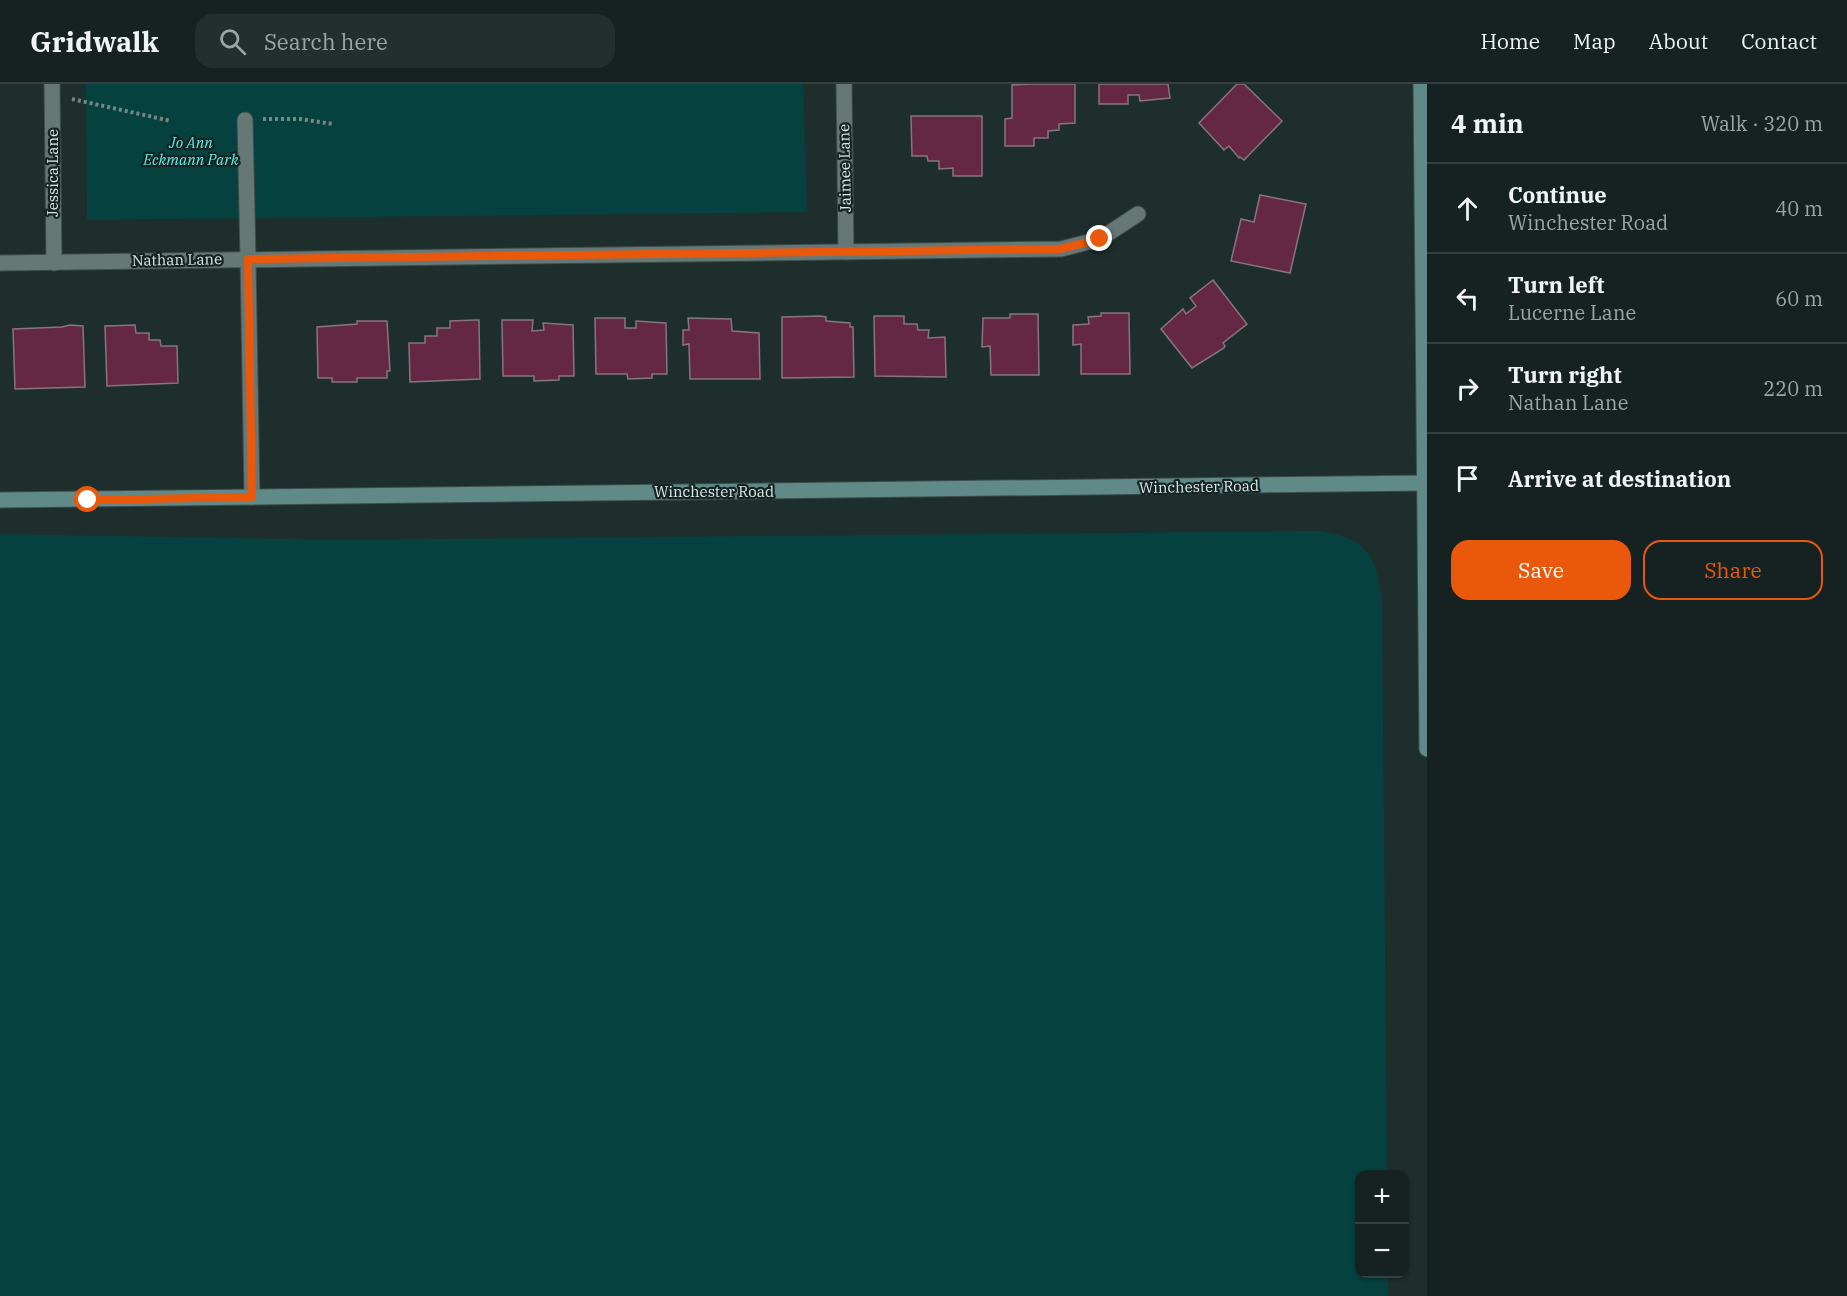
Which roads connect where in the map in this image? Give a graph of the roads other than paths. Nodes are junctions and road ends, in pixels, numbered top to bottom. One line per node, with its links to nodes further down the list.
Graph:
1 (844, 84): 6 (street, Jaimee Lane)
2 (1421, 84): 10 (main road)
3 (52, 91): 8 (street, Jessica Lane)
4 (244, 120): 7 (street)
5 (1138, 214): 6 (street, Nathan Lane)
6 (846, 252): 7 (street, Nathan Lane)
7 (248, 259): 8 (street, Nathan Lane); 11 (street)
8 (54, 262): 9 (street, Nathan Lane)
9 (0, 264)
10 (1426, 483): 11 (main road, Winchester Road); 13 (main road)
11 (252, 497): 12 (main road, Winchester Road)
12 (0, 500)
13 (1427, 749)

